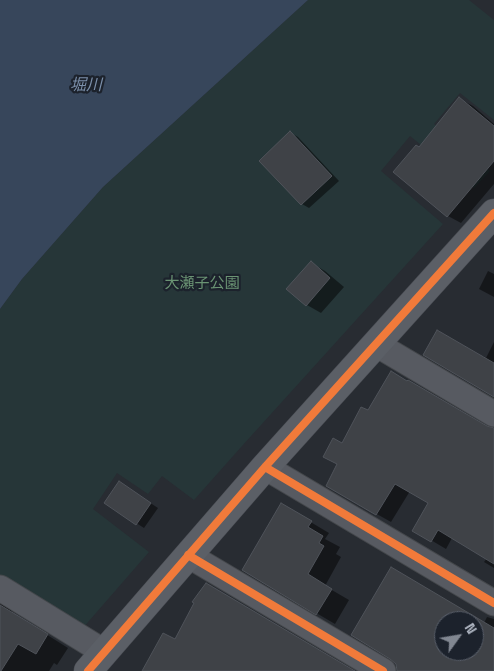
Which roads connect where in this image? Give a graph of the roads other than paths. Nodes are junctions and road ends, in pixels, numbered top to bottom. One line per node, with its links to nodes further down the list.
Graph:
1 (492, 220): 2 (street)
2 (376, 344): 3 (street); 4 (street)
3 (494, 414)
4 (265, 467): 5 (street); 7 (street)
5 (188, 555): 8 (street); 9 (street)
6 (0, 588): 8 (street)
7 (494, 603)
8 (95, 665)
9 (383, 671)

